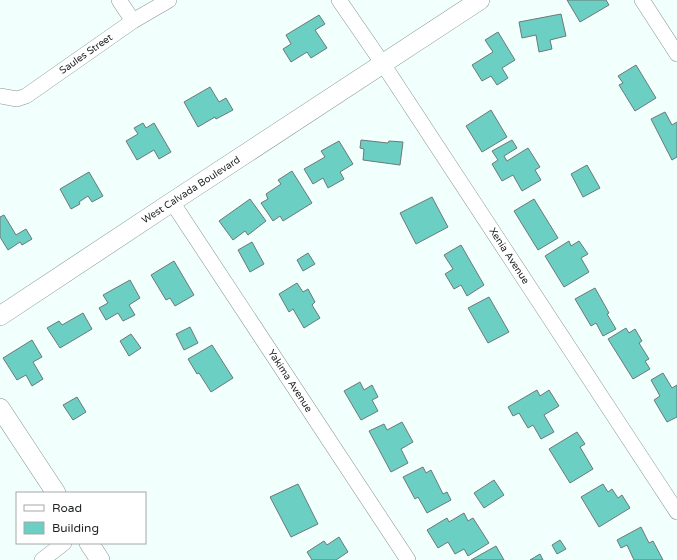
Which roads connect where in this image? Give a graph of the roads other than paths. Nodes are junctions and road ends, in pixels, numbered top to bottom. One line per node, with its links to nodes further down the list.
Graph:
1 (119, 0): 6 (street)
2 (169, 0): 6 (street, Saules Street)
3 (339, 0): 8 (street, Xenia Avenue)
4 (480, 0): 8 (main road, West Calvada Boulevard)
5 (642, 0): 7 (street)
6 (133, 21): 9 (street, Saules Street)
7 (677, 54)
8 (383, 64): 10 (main road, West Calvada Boulevard); 14 (street, Xenia Avenue)
9 (1, 96)
10 (172, 202): 11 (main road, West Calvada Boulevard); 19 (street, Yakima Avenue)
11 (0, 316)
12 (0, 408): 13 (main road)
13 (55, 492)
14 (677, 512)
15 (63, 544): 17 (street)
16 (90, 544): 18 (main road)
17 (42, 560)
18 (100, 560)
19 (408, 560)

